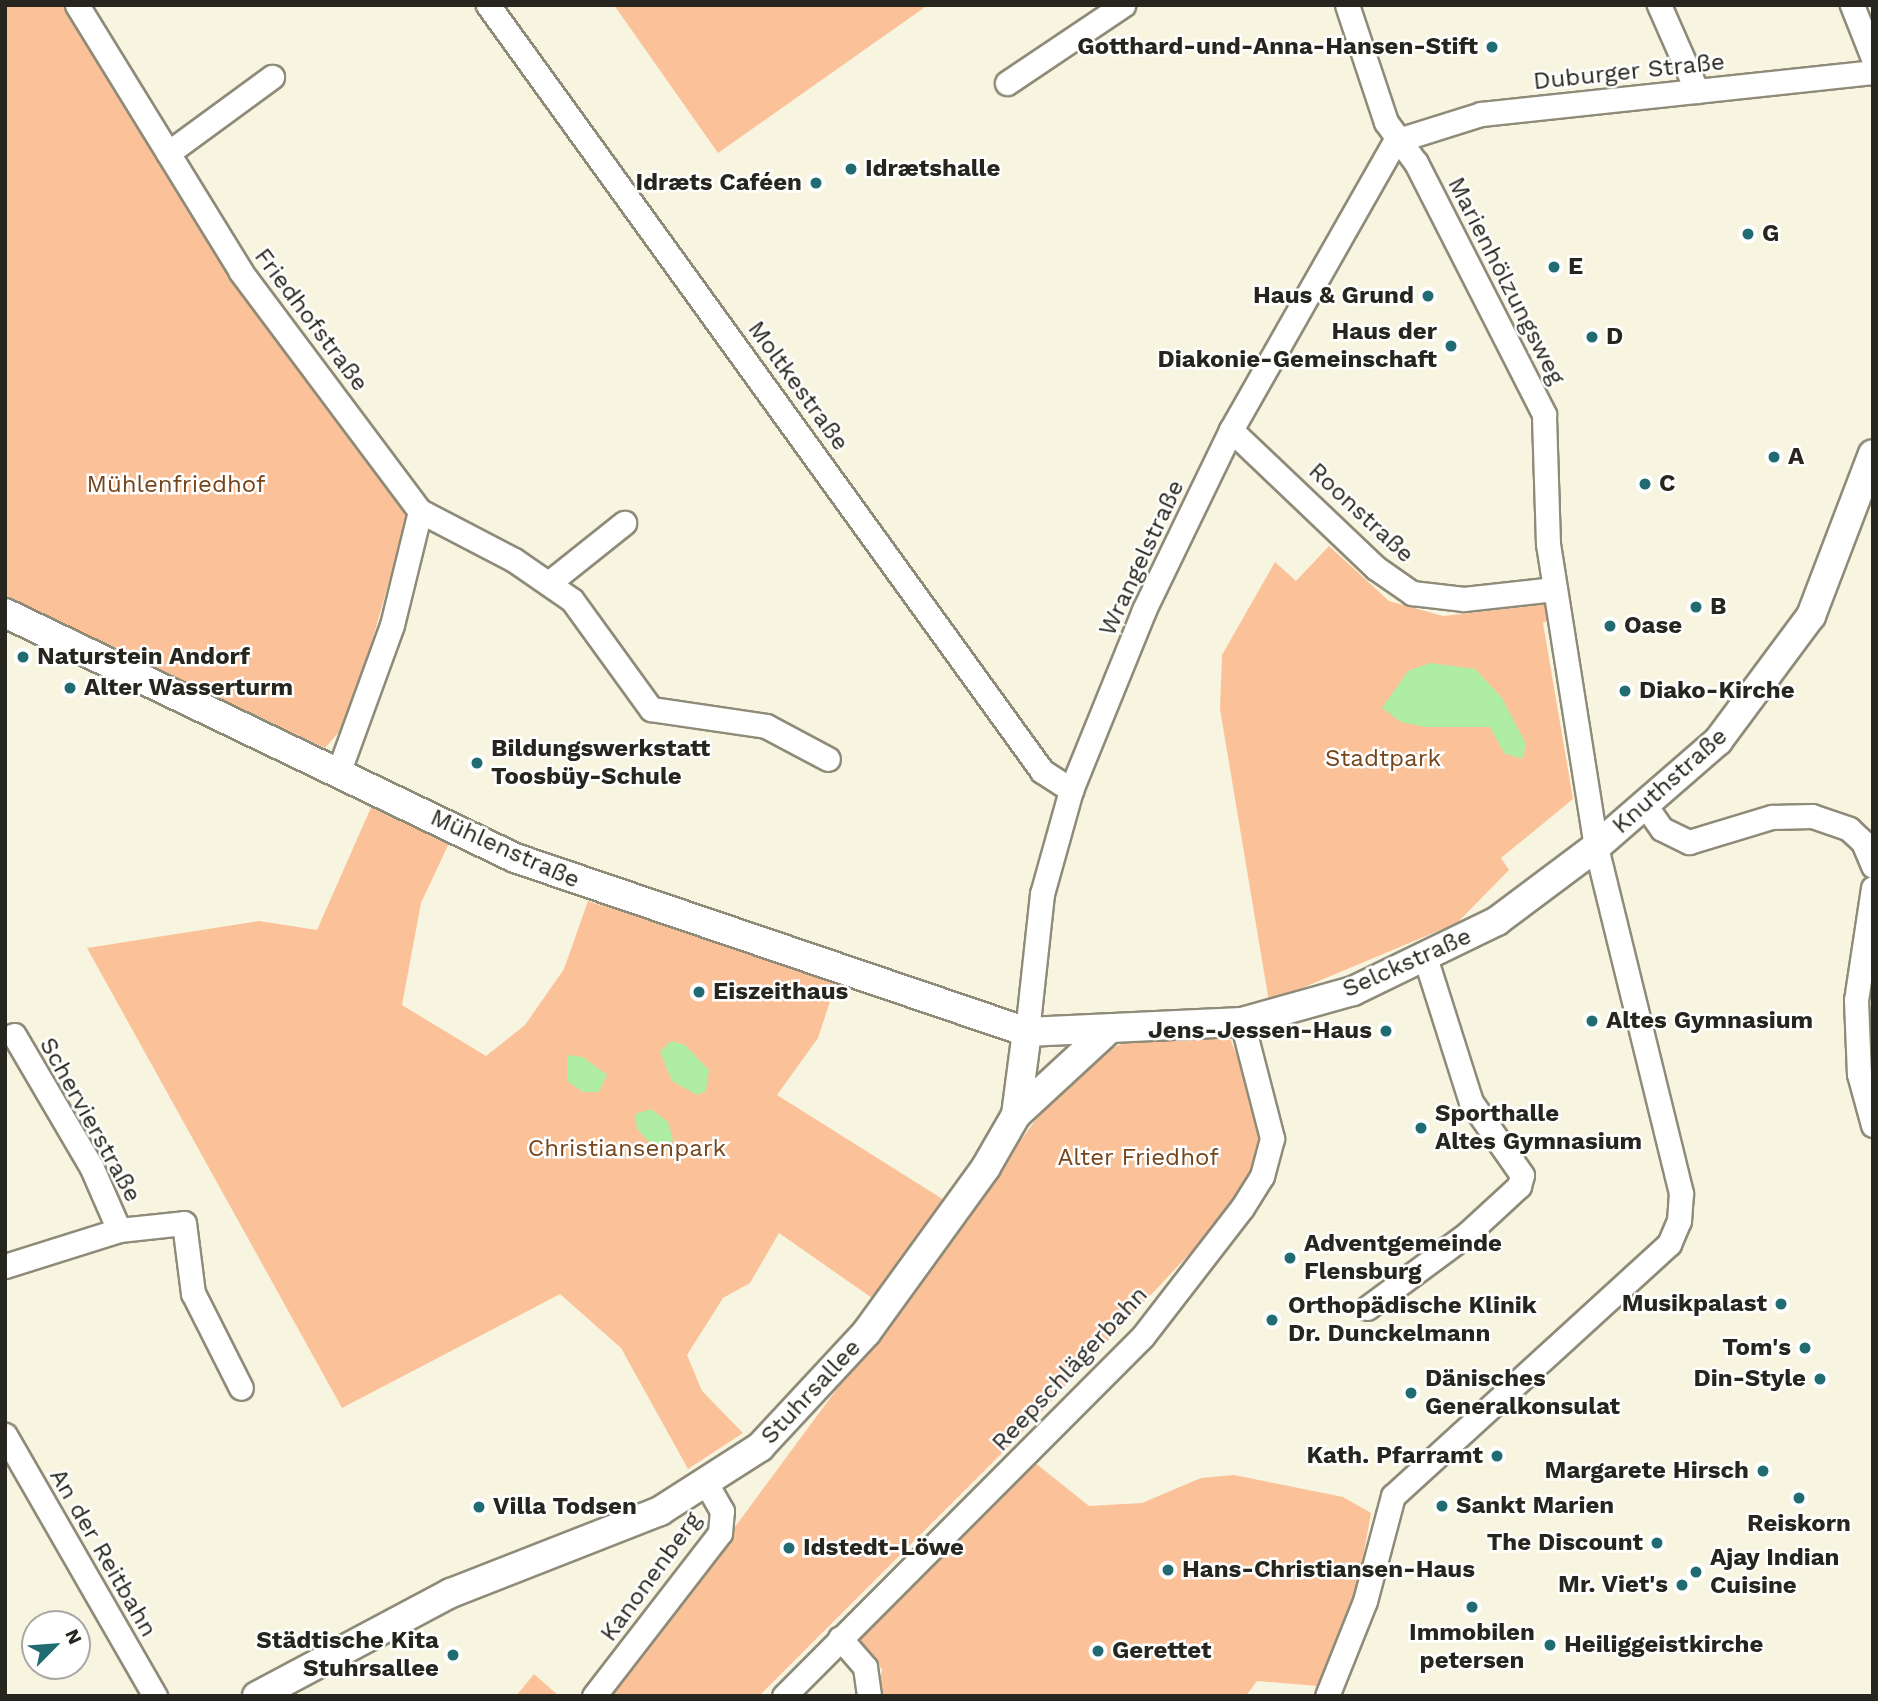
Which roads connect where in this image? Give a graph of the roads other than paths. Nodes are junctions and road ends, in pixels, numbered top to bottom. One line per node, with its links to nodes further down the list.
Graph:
1 (77, 5): 13 (street, Friedhofstraße)
2 (488, 5): 23 (street, Moltkestraße)
3 (1124, 5): 10 (street)
4 (1348, 5): 12 (street, Marienhölzungsweg)
5 (1659, 5): 11 (street)
6 (1852, 5): 7 (street)
7 (1873, 58)
8 (1873, 72): 11 (street, Duburger Straße)
9 (272, 77): 13 (street)
10 (1007, 83)
11 (1697, 91): 12 (street, Duburger Straße)
12 (1395, 141): 14 (street, Wrangelstraße); 19 (street, Marienhölzungsweg)
13 (168, 153): 16 (street, Friedhofstraße)
14 (1231, 430): 19 (street, Roonstraße); 23 (street, Wrangelstraße)
15 (1873, 454): 24 (main road, Knuthstraße)
16 (420, 511): 18 (street, Friedhofstraße); 22 (street)
17 (624, 523): 18 (street)
18 (550, 582): 21 (street, Friedhofstraße)
19 (1554, 589): 25 (street, Marienhölzungsweg)
20 (5, 613): 22 (main road, Mühlenstraße)
21 (828, 760)
22 (339, 771): 30 (main road, Mühlenstraße)
23 (1071, 790): 30 (street, Wrangelstraße)
24 (1645, 805): 25 (main road, Knuthstraße); 26 (street)
25 (1596, 847): 28 (main road, Selckstraße); 47 (street, Marienhölzungsweg)
26 (1873, 866)
27 (1873, 888): 34 (street)
28 (1426, 960): 29 (main road, Selckstraße); 37 (street)
29 (1242, 1022): 31 (main road, Selckstraße); 41 (street, Reepschlägerbahn)
30 (1027, 1032): 31 (main road, Selckstraße); 33 (main road, Stuhrsallee)
31 (1105, 1033): 33 (main road)
32 (14, 1035): 35 (street, Schervierstraße)
33 (1016, 1115): 40 (main road, Stuhrsallee)
34 (1873, 1125)
35 (119, 1230): 36 (street); 38 (street)
36 (5, 1266)
37 (1367, 1308)
38 (241, 1388)
39 (5, 1436): 42 (street, An der Reitbahn)
40 (706, 1485): 43 (main road, Stuhrsallee); 44 (street, Kanonenberg)
41 (840, 1638): 45 (street, Reepschlägerbahn); 46 (street)
42 (155, 1696)
43 (257, 1696)
44 (594, 1696)
45 (784, 1696)
46 (869, 1696)
47 (1327, 1696)

